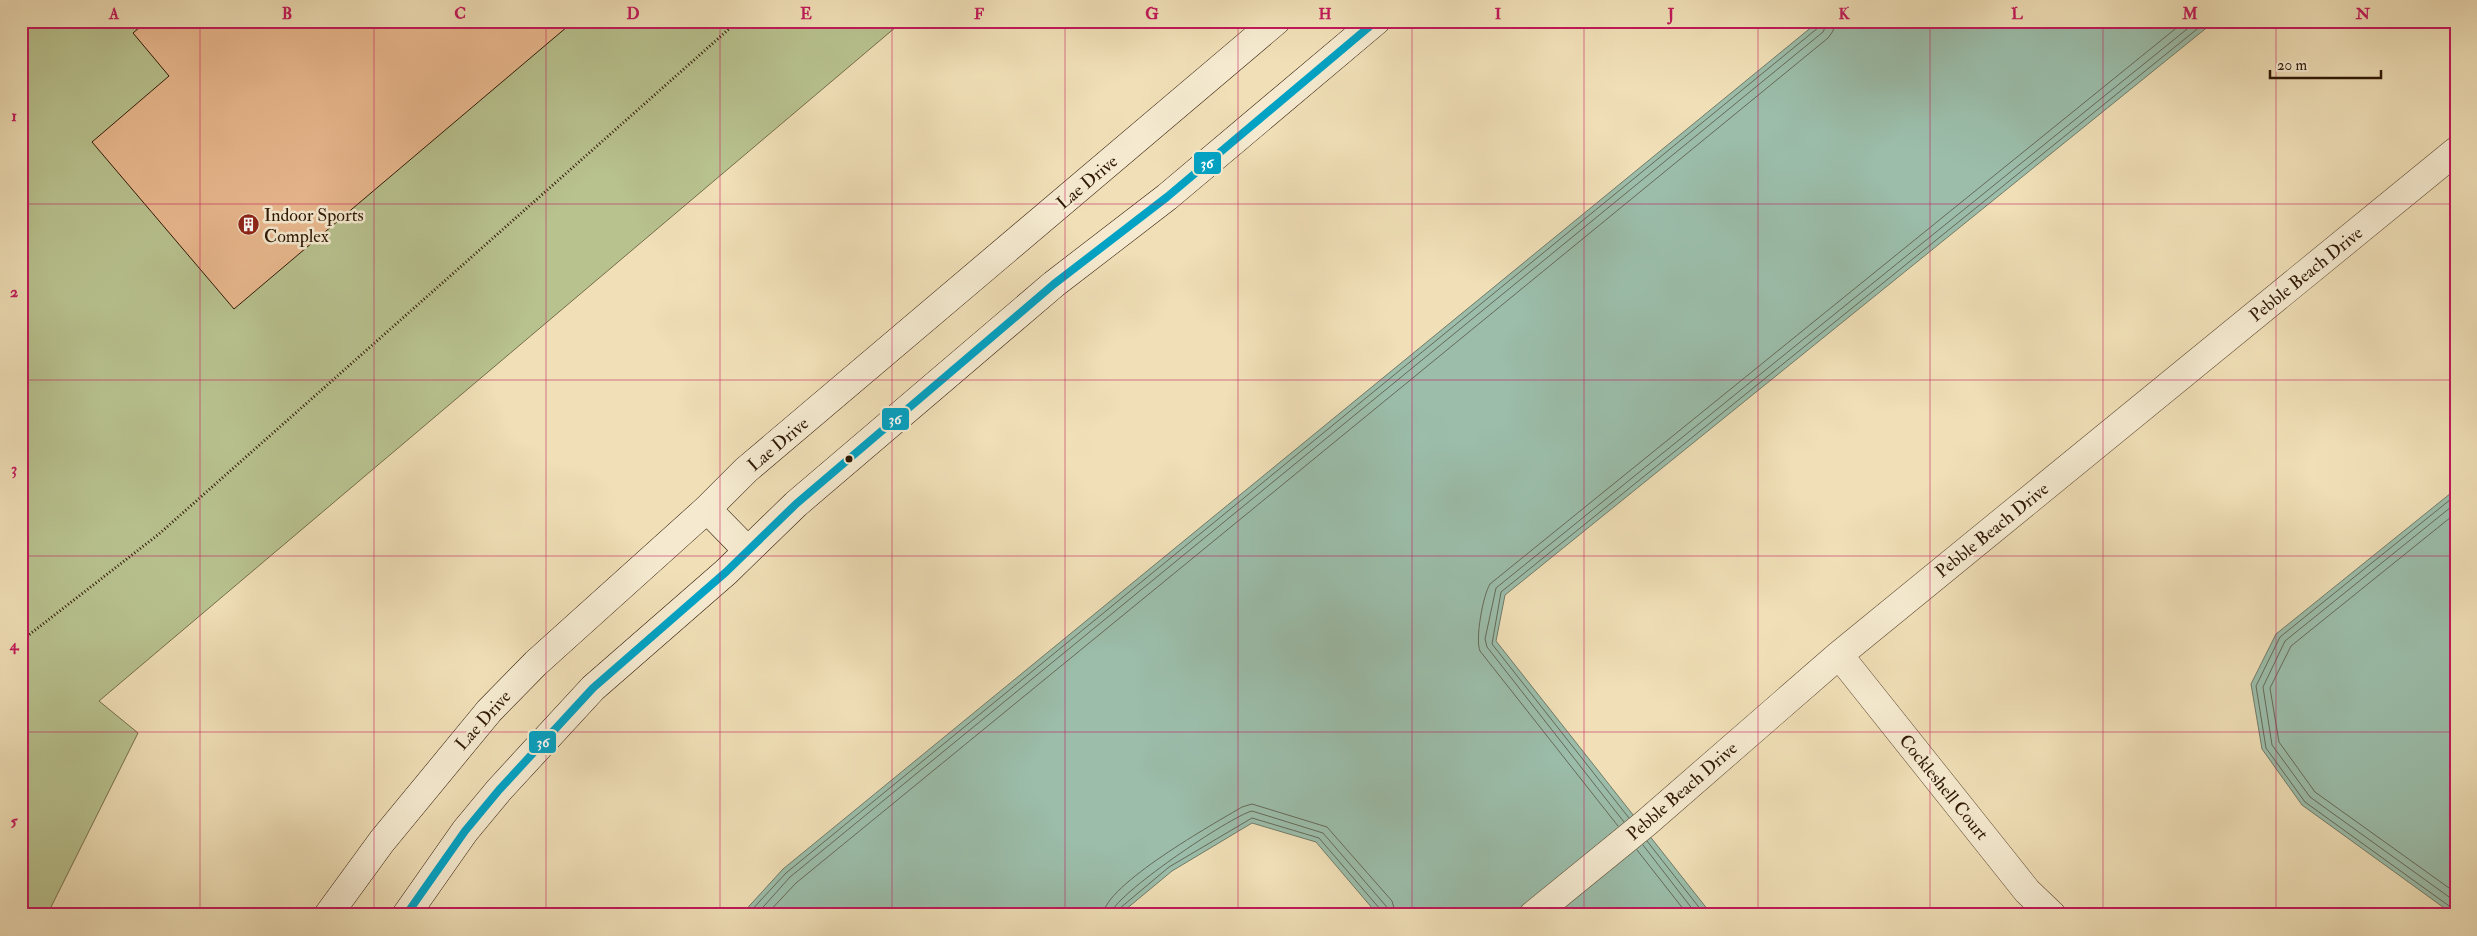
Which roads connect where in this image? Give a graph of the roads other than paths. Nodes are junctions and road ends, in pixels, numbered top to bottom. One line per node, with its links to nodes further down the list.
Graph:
1 (1276, 21): 4 (main road, Lae Drive)
2 (1376, 21): 5 (main road)
3 (2456, 151): 6 (main road, Pebble Beach Drive)
4 (708, 509): 5 (main road); 7 (main road, Lae Drive)
5 (747, 550): 8 (main road)
6 (1839, 656): 9 (main road, Pebble Beach Drive); 10 (main road, Cockleshell Court)
7 (328, 915)
8 (406, 915)
9 (1532, 915)
10 (2052, 915)

